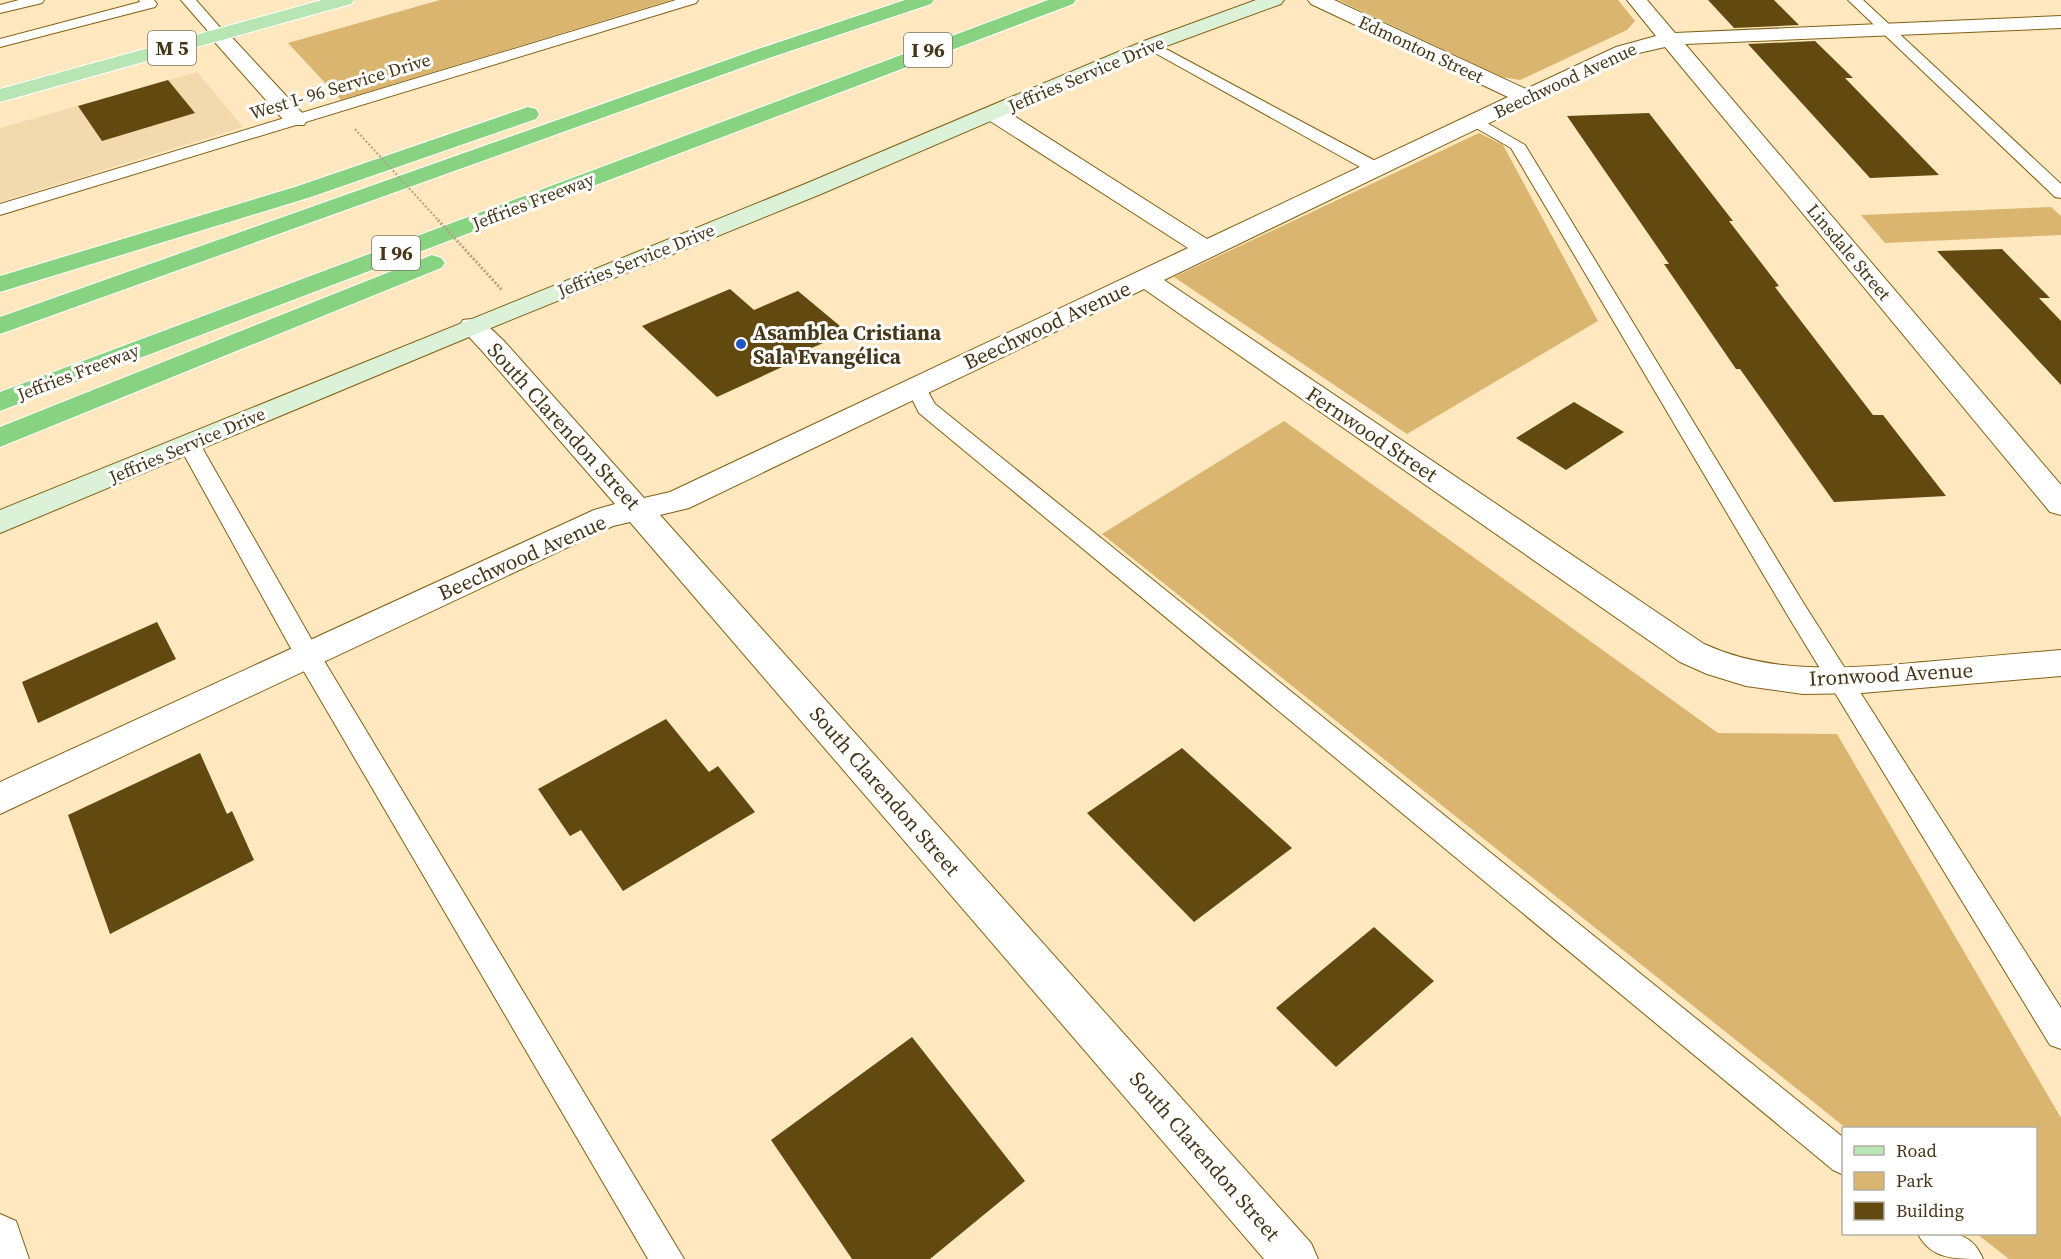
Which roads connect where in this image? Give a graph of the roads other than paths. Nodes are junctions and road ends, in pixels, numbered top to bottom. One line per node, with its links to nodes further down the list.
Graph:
1 (37, 0): 12 (lane)
2 (146, 0): 17 (lane)
3 (188, 0): 15 (lane)
4 (344, 0): 15 (main road, M 5)
5 (691, 0): 26 (lane, West I- 96 Service Drive)
6 (924, 0): 19 (highway, I 96)
7 (1066, 0): 23 (highway, Jeffries Freeway / I 96)
8 (1274, 0): 18 (street, Jeffries Service Drive)
9 (1318, 0): 22 (street, Edmonton Street)
10 (1636, 0): 16 (street, Linsdale Street)
11 (1855, 0): 14 (lane)
12 (0, 9)
13 (2061, 22): 14 (street, Beechwood Avenue)
14 (1886, 28): 16 (street, Beechwood Avenue); 29 (lane)
15 (219, 35): 20 (main road, M 5); 26 (street)
16 (1669, 39): 22 (street, Beechwood Avenue); 40 (street, Linsdale Street)
17 (0, 44)
18 (1151, 45): 25 (street, Jeffries Service Drive); 28 (lane)
19 (765, 53): 21 (highway); 34 (highway, I 96)
20 (0, 96)
21 (578, 96)
22 (1525, 97): 27 (street, Beechwood Avenue)
23 (793, 103): 37 (highway, Jeffries Freeway / I 96); 38 (highway)
24 (545, 108): 33 (highway)
25 (995, 114): 31 (street); 35 (street, Jeffries Service Drive)
26 (296, 120): 30 (lane, West I- 96 Service Drive)
27 (1475, 121): 28 (street, Beechwood Avenue); 46 (lane)
28 (1375, 168): 31 (street, Beechwood Avenue)
29 (2061, 193)
30 (0, 210)
31 (1206, 249): 32 (street, Beechwood Avenue)
32 (1144, 279): 36 (street, Beechwood Avenue); 43 (street, Fernwood Street)
33 (0, 284)
34 (0, 326)
35 (472, 326): 39 (street, Jeffries Service Drive); 41 (street, South Clarendon Street)
36 (916, 387): 41 (street, Beechwood Avenue); 49 (lane)
37 (0, 402)
38 (0, 438)
39 (189, 444): 42 (street, Jeffries Service Drive); 44 (lane)
40 (2061, 505)
41 (640, 510): 44 (street, Beechwood Avenue); 54 (street, South Clarendon Street)
42 (0, 522)
43 (1600, 590): 46 (street, Ironwood Avenue)
44 (308, 656): 47 (street, Beechwood Avenue); 53 (lane)
45 (2061, 663): 46 (street, Ironwood Avenue)
46 (1840, 681): 48 (lane)
47 (0, 799)
48 (2061, 1035)
49 (1842, 1157)
50 (1937, 1235): 55 (lane)
51 (0, 1237): 52 (street)
52 (6, 1259)
53 (667, 1259)
54 (1295, 1259)
55 (1966, 1259)

